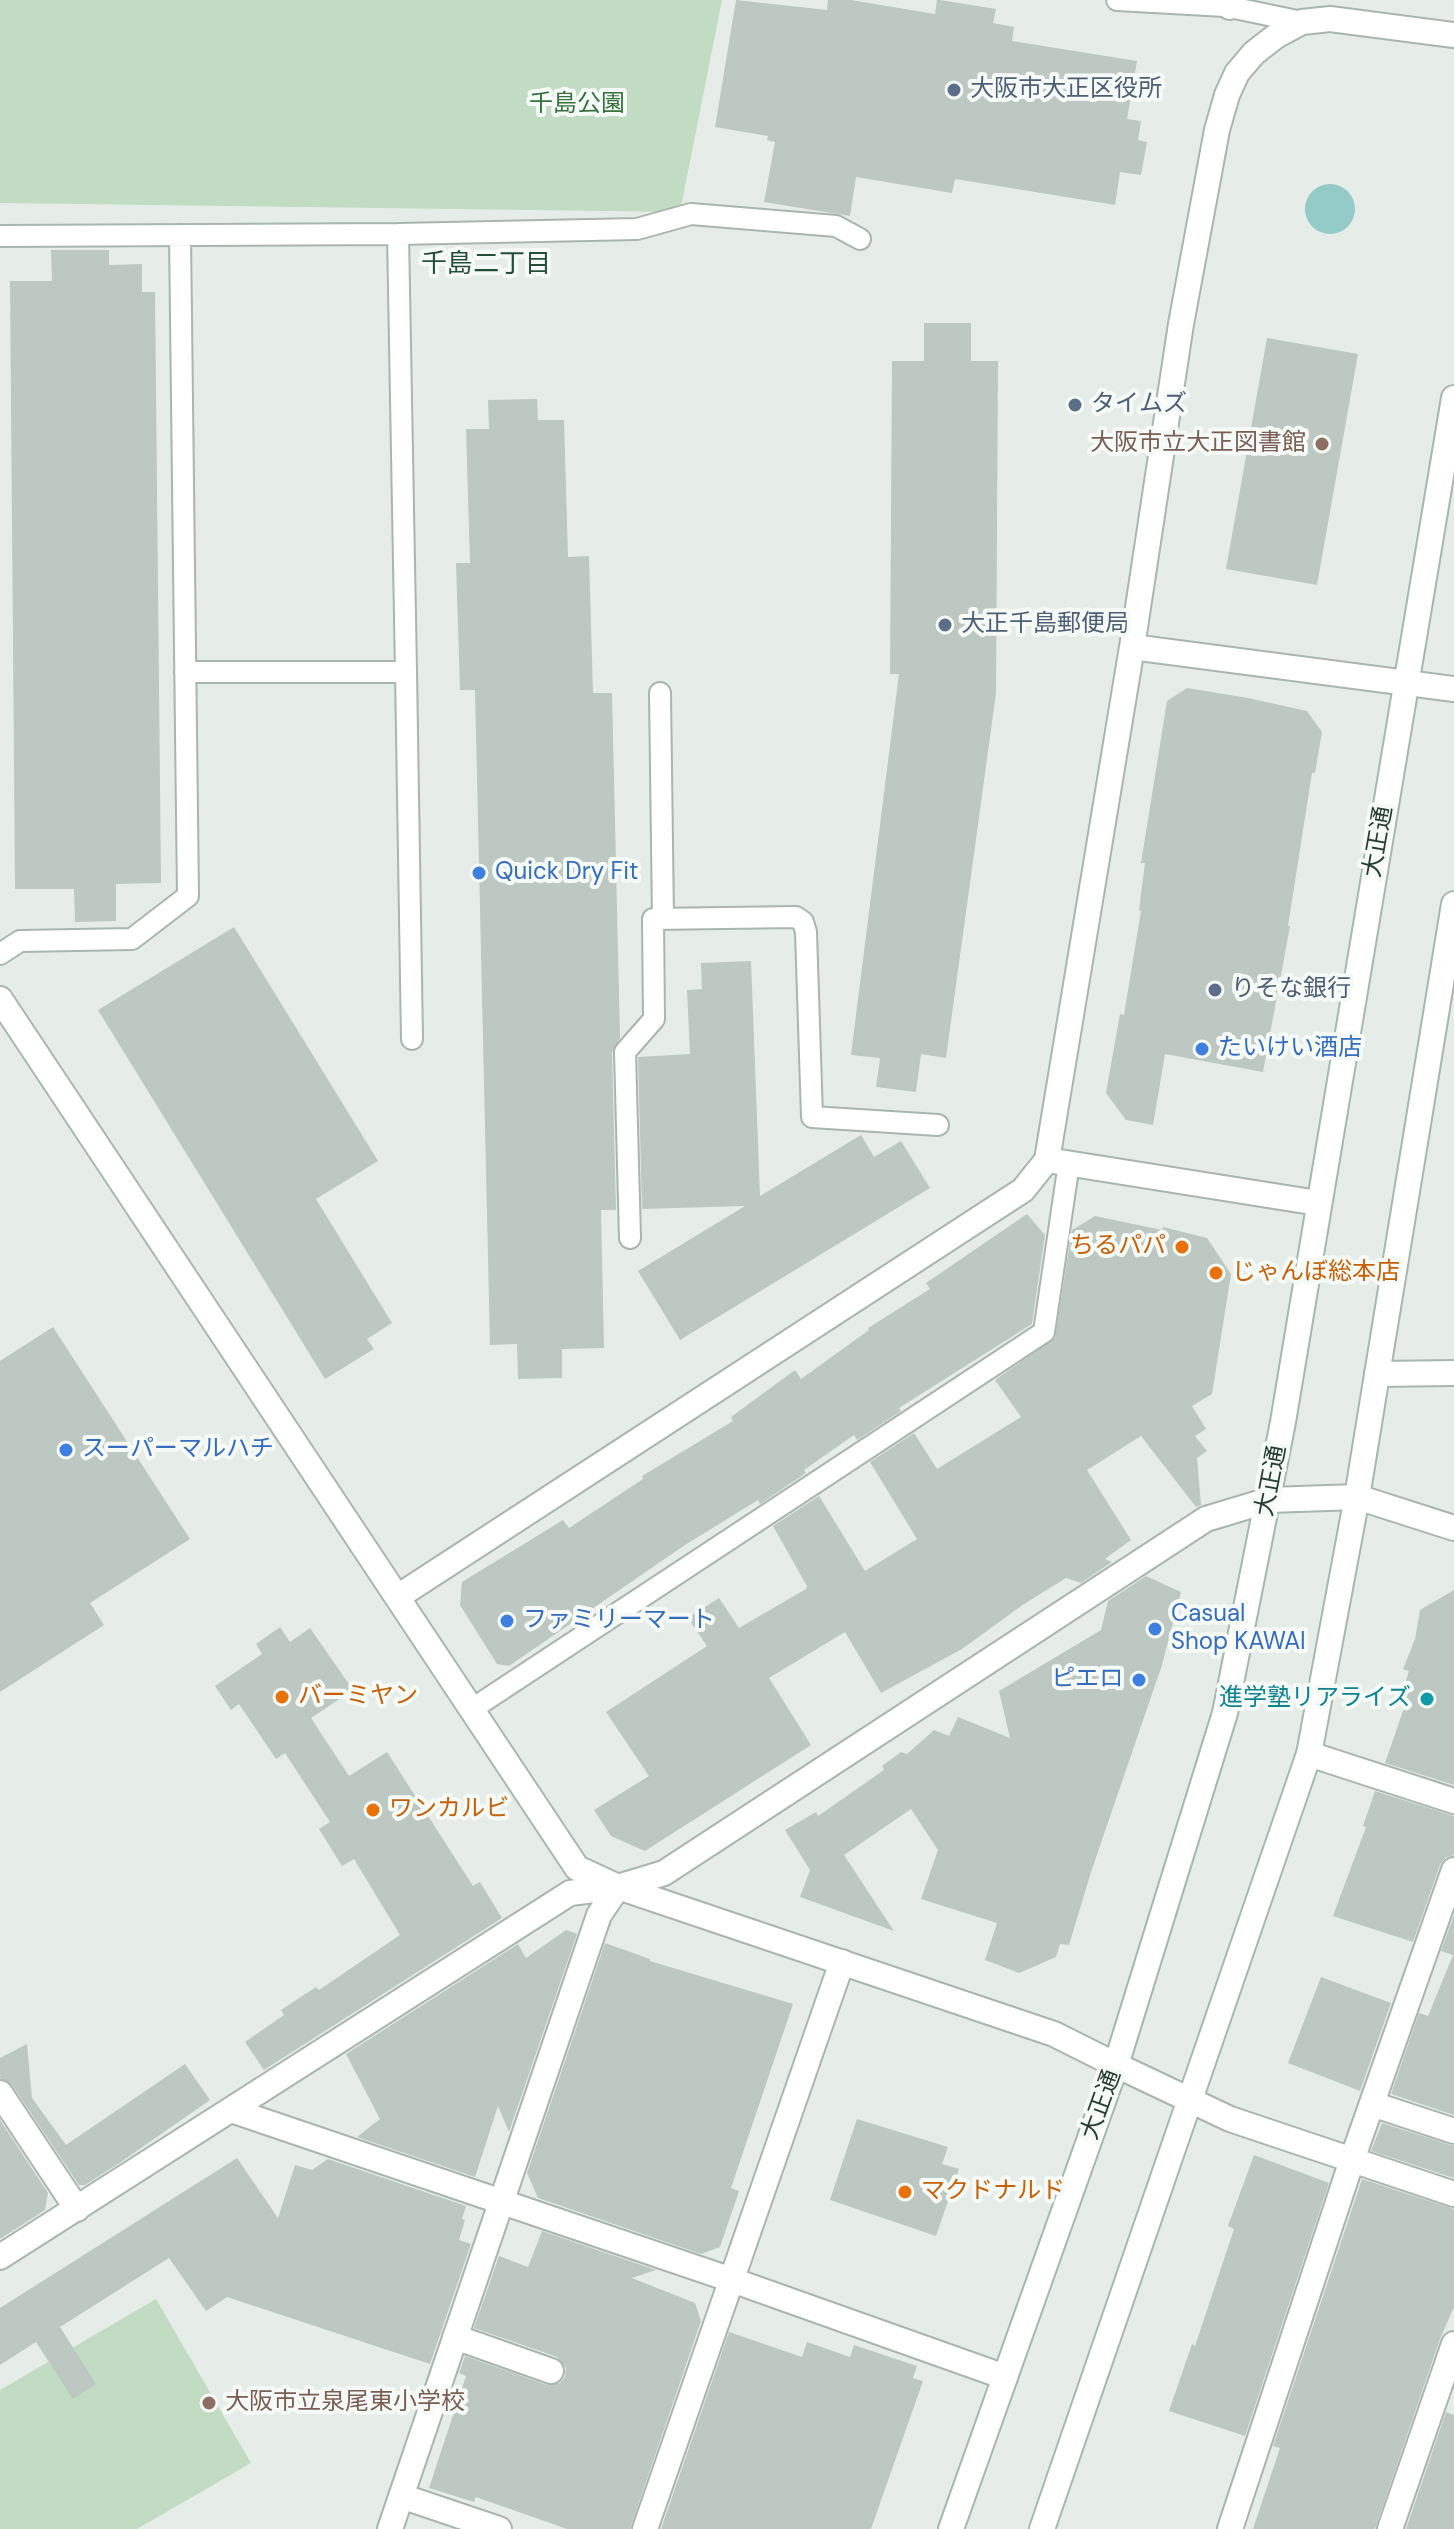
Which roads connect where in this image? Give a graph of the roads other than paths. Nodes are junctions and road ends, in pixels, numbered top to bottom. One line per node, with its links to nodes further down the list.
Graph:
1 (1117, 0): 2 (lane)
2 (1230, 4): 3 (lane)
3 (1302, 22): 4 (street); 10 (street)
4 (1454, 35)
5 (398, 234): 6 (lane); 8 (lane); 12 (lane)
6 (180, 235): 7 (lane); 11 (lane)
7 (0, 236)
8 (860, 239)
9 (1454, 398): 13 (street, 大正通)
10 (1132, 647): 13 (street); 22 (street)
11 (185, 672): 12 (lane); 18 (lane)
12 (406, 672): 20 (lane)
13 (1406, 683): 14 (street); 23 (street, 大正通)
14 (1454, 689)
15 (660, 693): 17 (lane)
16 (1454, 904): 26 (street)
17 (663, 919): 21 (lane); 24 (lane)
18 (0, 954)
19 (0, 999): 30 (street)
20 (412, 1039)
21 (938, 1125)
22 (1058, 1162): 23 (street); 30 (street); 31 (lane)
23 (1318, 1203): 28 (street, 大正通)
24 (630, 1238)
25 (1454, 1373): 26 (street)
26 (1377, 1374): 27 (street)
27 (1357, 1497): 28 (street); 29 (street); 32 (street)
28 (1269, 1500): 35 (street); 37 (street, 大正通)
29 (1454, 1528)
30 (399, 1596): 31 (street)
31 (472, 1709): 35 (street)
32 (1309, 1754): 33 (street); 39 (street)
33 (1454, 1801)
34 (1454, 1870): 40 (street)
35 (618, 1887): 36 (street); 41 (street); 45 (street)
36 (842, 1962): 37 (street); 48 (street)
37 (1116, 2065): 39 (street); 52 (street, 大正通)
38 (0, 2093): 46 (street)
39 (1190, 2100): 43 (street); 58 (street)
40 (1372, 2104): 42 (street); 43 (street)
41 (231, 2110): 45 (street); 46 (street)
42 (1454, 2131)
43 (1352, 2160): 44 (street); 59 (street)
44 (1454, 2194)
45 (501, 2202): 48 (street); 49 (street)
46 (77, 2209): 47 (street)
47 (0, 2257)
48 (732, 2280): 52 (street); 56 (street)
49 (455, 2337): 51 (street); 53 (street)
50 (1454, 2344): 60 (street)
51 (551, 2371)
52 (1005, 2377): 57 (street, 大正通)
53 (401, 2496): 54 (street); 55 (street)
54 (390, 2529)
55 (499, 2529)
56 (645, 2529)
57 (951, 2529)
58 (1042, 2529)
59 (1230, 2529)
60 (1390, 2529)

